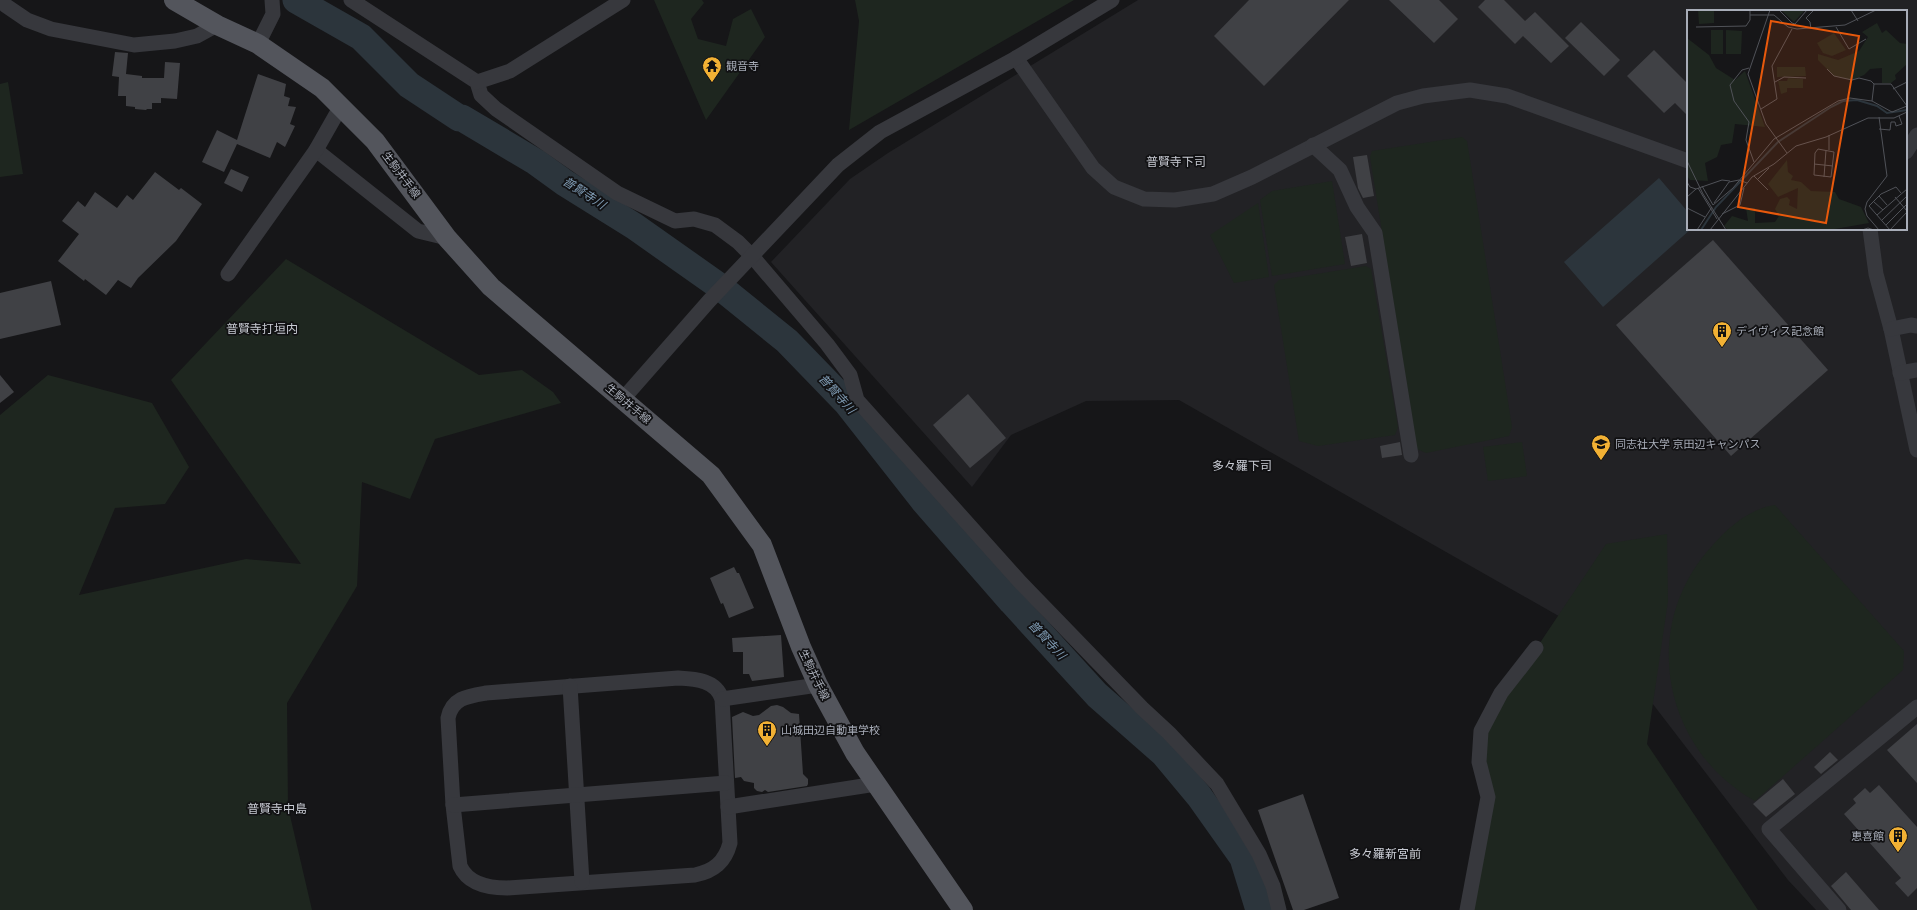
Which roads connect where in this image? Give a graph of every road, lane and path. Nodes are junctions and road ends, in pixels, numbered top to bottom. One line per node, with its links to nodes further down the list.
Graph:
1 (2, 0): 7 (street)
2 (174, 0): 7 (main road, 生駒井手線)
3 (351, 0): 10 (street)
4 (623, 0): 10 (street)
5 (1112, 0): 9 (street)
6 (272, 7): 8 (street)
7 (217, 24): 8 (main road, 生駒井手線)
8 (258, 44): 11 (main road, 生駒井手線)
9 (1016, 58): 13 (street); 19 (street)
10 (476, 82): 19 (street)
11 (340, 106): 14 (street); 18 (main road, 生駒井手線)
12 (1917, 135): 15 (street)
13 (1313, 145): 16 (street); 28 (street)
14 (316, 150): 18 (street); 20 (street)
15 (1907, 150)
16 (1687, 160)
17 (1869, 230): 22 (street)
18 (447, 238): 25 (main road, 生駒井手線)
19 (748, 260): 25 (street); 41 (street)
20 (228, 274)
21 (1917, 326): 22 (street)
22 (1891, 329): 24 (street)
23 (1917, 370): 24 (street)
24 (1900, 373): 26 (street)
25 (622, 400): 30 (main road, 生駒井手線)
26 (1913, 412): 27 (street)
27 (1917, 450)
28 (1411, 455)
29 (1536, 648): 42 (street)
30 (818, 685): 32 (street); 35 (main road, 生駒井手線)
31 (570, 686): 32 (street); 36 (street); 37 (street)
32 (722, 699): 34 (street)
33 (1917, 707): 43 (street)
34 (726, 783): 36 (street); 38 (street)
35 (876, 784): 38 (street); 40 (main road, 生駒井手線)
36 (577, 795): 37 (street); 39 (street)
37 (453, 805): 39 (street)
38 (728, 806): 39 (street)
39 (582, 882)
40 (963, 910)
41 (1279, 910)
42 (1467, 910)
43 (1838, 910)

